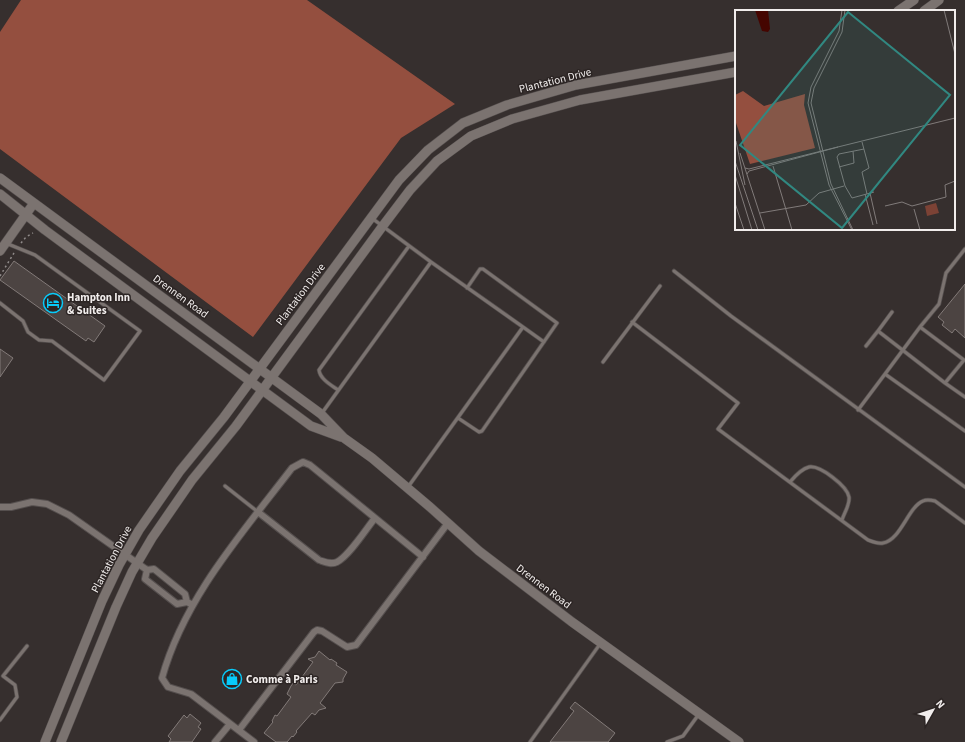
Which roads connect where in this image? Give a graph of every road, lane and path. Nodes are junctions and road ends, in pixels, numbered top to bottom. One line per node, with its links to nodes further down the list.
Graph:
1 (914, 0): 3 (street)
2 (940, 0): 4 (street)
3 (899, 10)
4 (925, 10)
5 (735, 56): 7 (street, Plantation Drive)
6 (735, 72): 8 (street)
7 (473, 119): 8 (street); 13 (street, Plantation Drive)
8 (481, 132): 14 (street)
9 (0, 178): 11 (street, Drennen Road)
10 (0, 194): 12 (street, Drennen Road)
11 (34, 203): 12 (street); 33 (street, Drennen Road)
12 (26, 215): 15 (street); 36 (street, Drennen Road)
13 (371, 218): 14 (lane); 33 (street, Plantation Drive)
14 (382, 227): 16 (lane); 35 (street)
15 (6, 243): 18 (street); 23 (lane)
16 (409, 246): 19 (lane); 39 (lane)
17 (965, 249): 27 (lane)
18 (0, 251)
19 (431, 262): 22 (lane); 39 (lane)
20 (674, 271): 41 (lane)
21 (660, 286): 25 (lane)
22 (467, 288): 26 (lane); 29 (lane)
23 (0, 303)
24 (892, 312): 28 (lane)
25 (632, 322): 32 (lane); 46 (lane)
26 (523, 327): 29 (lane); 43 (lane)
27 (920, 327): 31 (lane); 37 (lane)
28 (878, 331): 30 (lane); 31 (lane)
29 (544, 342): 43 (lane)
30 (866, 346)
31 (903, 350): 34 (lane); 37 (lane)
32 (603, 362)
33 (260, 368): 35 (street, Drennen Road); 36 (street, Plantation Drive)
34 (885, 374): 41 (lane); 44 (lane)
35 (272, 377): 38 (street); 42 (street, Drennen Road)
36 (251, 381): 38 (street, Drennen Road); 56 (street, Plantation Drive)
37 (946, 383): 40 (lane)
38 (263, 390): 45 (street, Drennen Road); 58 (street)
39 (338, 390): 42 (lane)
40 (965, 397)
41 (858, 410): 48 (lane)
42 (321, 414): 45 (street, Drennen Road)
43 (458, 418): 49 (lane)
44 (965, 431)
45 (344, 438): 49 (street, Drennen Road)
46 (790, 482): 53 (lane); 53 (lane)
47 (225, 486): 51 (lane)
48 (965, 487)
49 (407, 488): 54 (street, Drennen Road)
50 (0, 507): 56 (street)
51 (258, 512): 52 (street); 52 (street); 62 (street)
52 (375, 518): 57 (street)
53 (842, 520): 55 (lane)
54 (448, 523): 57 (street); 63 (street, Drennen Road)
55 (965, 523)
56 (125, 555): 58 (street); 70 (street, Plantation Drive)
57 (423, 557): 68 (street)
58 (137, 563): 59 (street); 71 (street)
59 (146, 570): 60 (street); 61 (street)
60 (170, 582): 61 (street); 62 (street)
61 (162, 592): 62 (street)
62 (190, 604): 67 (street)
63 (601, 643): 65 (street, Drennen Road); 73 (lane)
64 (27, 646): 66 (lane)
65 (699, 714): 74 (lane); 75 (street, Drennen Road)
66 (0, 720)
67 (230, 724): 68 (street); 72 (street)
68 (239, 730): 69 (street)
69 (250, 741)
70 (45, 742)
71 (61, 742)
72 (215, 742)
73 (530, 742)
74 (667, 742)
75 (739, 742)

